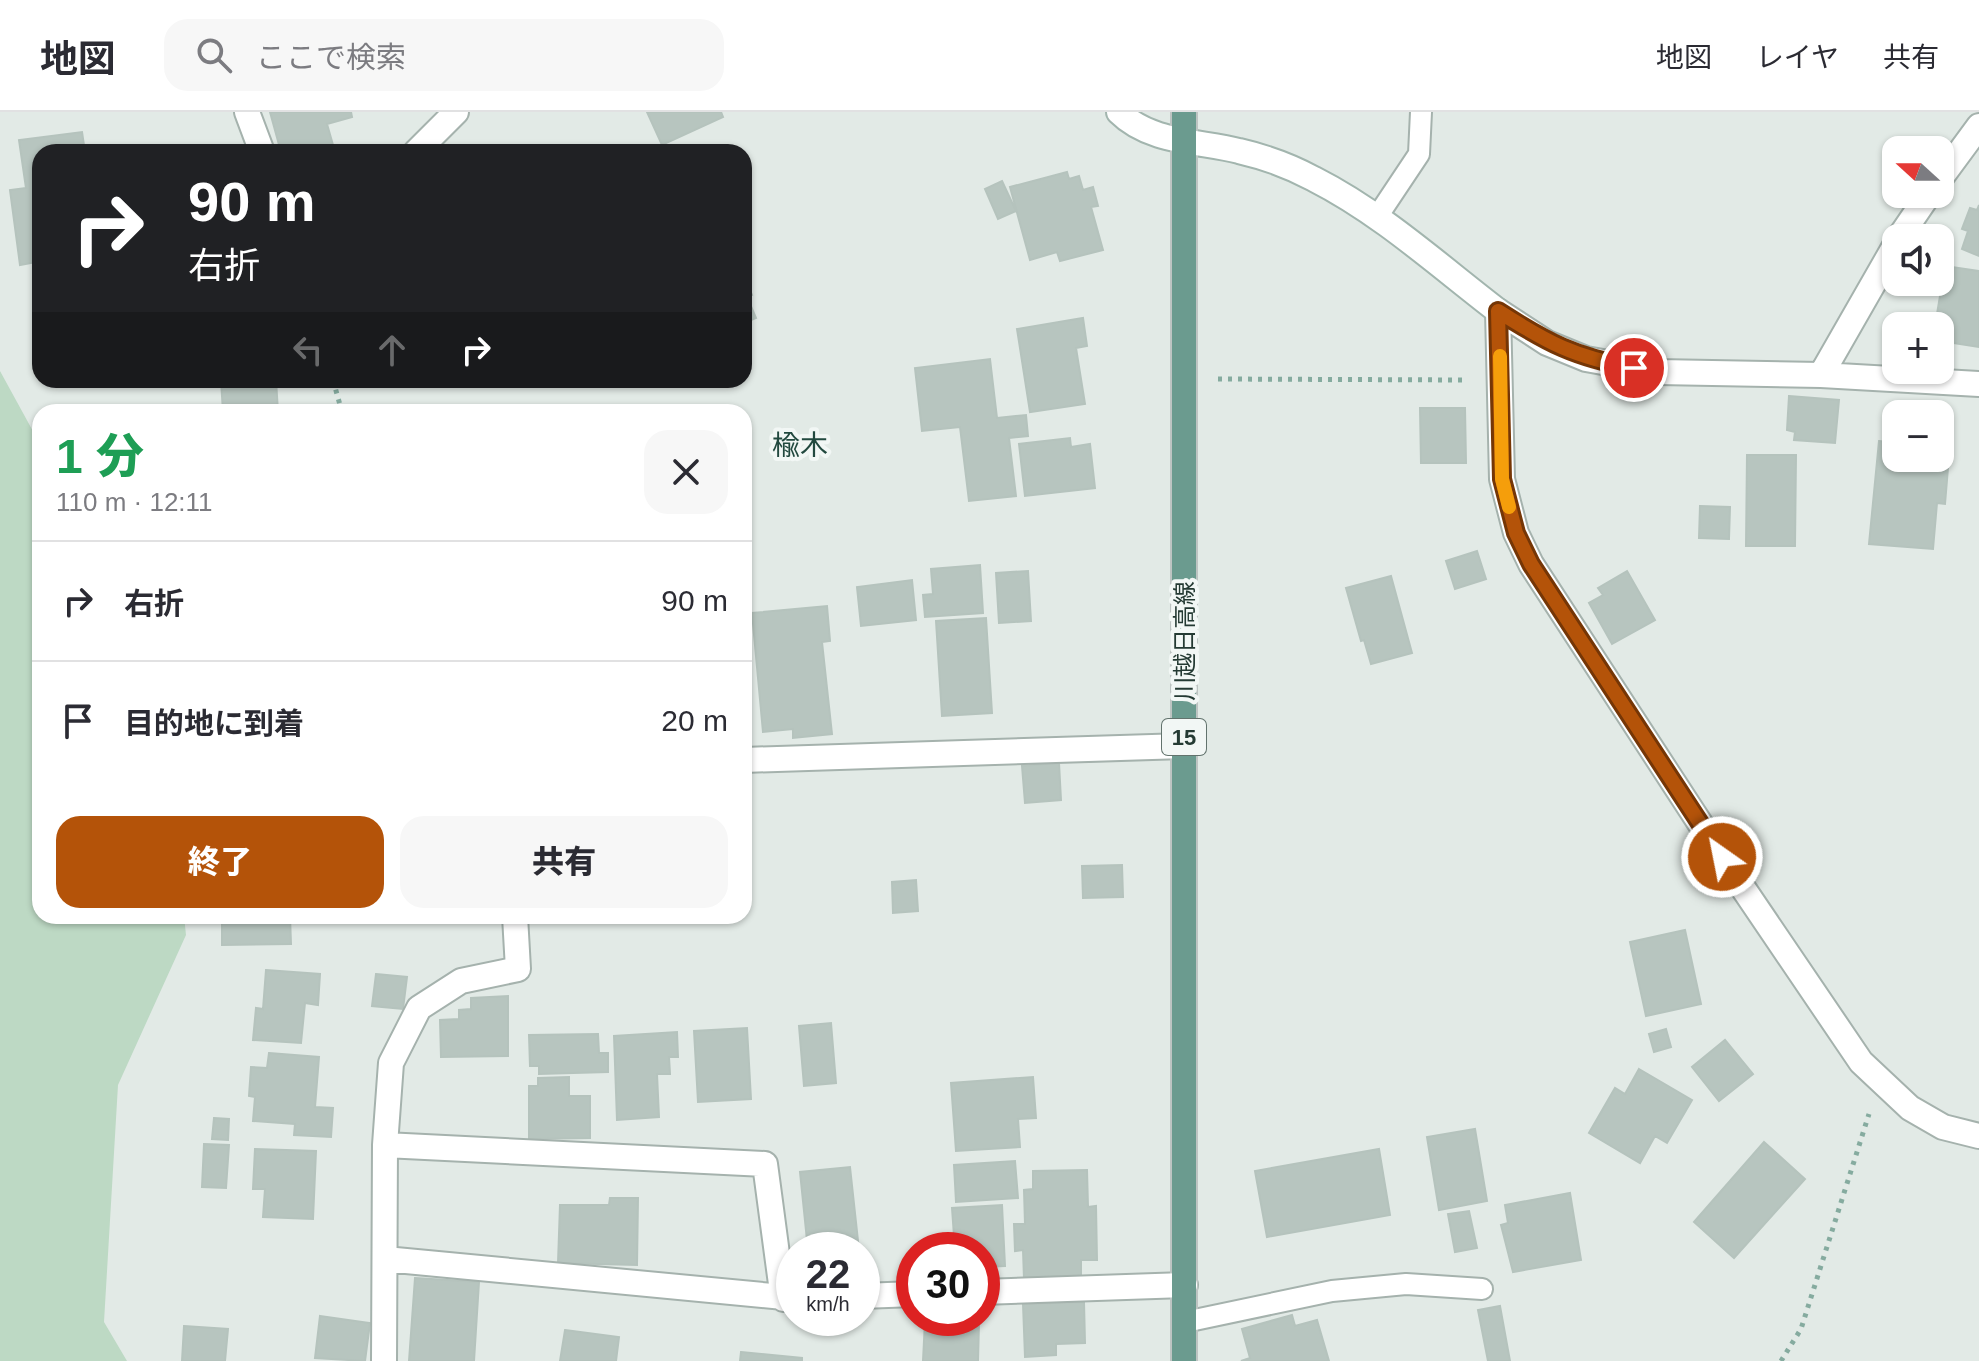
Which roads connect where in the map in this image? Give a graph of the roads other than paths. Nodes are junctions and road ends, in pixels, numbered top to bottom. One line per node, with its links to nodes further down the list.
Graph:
1 (247, 112): 7 (street)
2 (456, 112): 8 (street)
3 (1119, 112): 9 (street)
4 (1184, 112): 9 (main road, 川越日高線 / 15)
5 (1421, 112): 11 (lane)
6 (1979, 126): 10 (street)
7 (259, 144)
8 (424, 144)
9 (1184, 144): 11 (street); 16 (main road, 川越日高線 / 15)
10 (1954, 160)
11 (1377, 217): 13 (street)
12 (1882, 268): 14 (street)
13 (1498, 311): 14 (street); 19 (street)
14 (1821, 375): 15 (street)
15 (1979, 384)
16 (1184, 746): 17 (street); 23 (main road, 川越日高線 / 15)
17 (752, 760)
18 (515, 924): 20 (street)
19 (1979, 1136)
20 (385, 1145): 21 (street); 22 (street)
21 (777, 1232)
22 (385, 1259): 26 (street); 28 (street)
23 (1185, 1285): 25 (street); 27 (main road, 川越日高線 / 15)
24 (1482, 1289): 27 (lane)
25 (1000, 1291)
26 (776, 1298)
27 (1185, 1322): 29 (main road, 川越日高線 / 15)
28 (384, 1361)
29 (1184, 1361)

